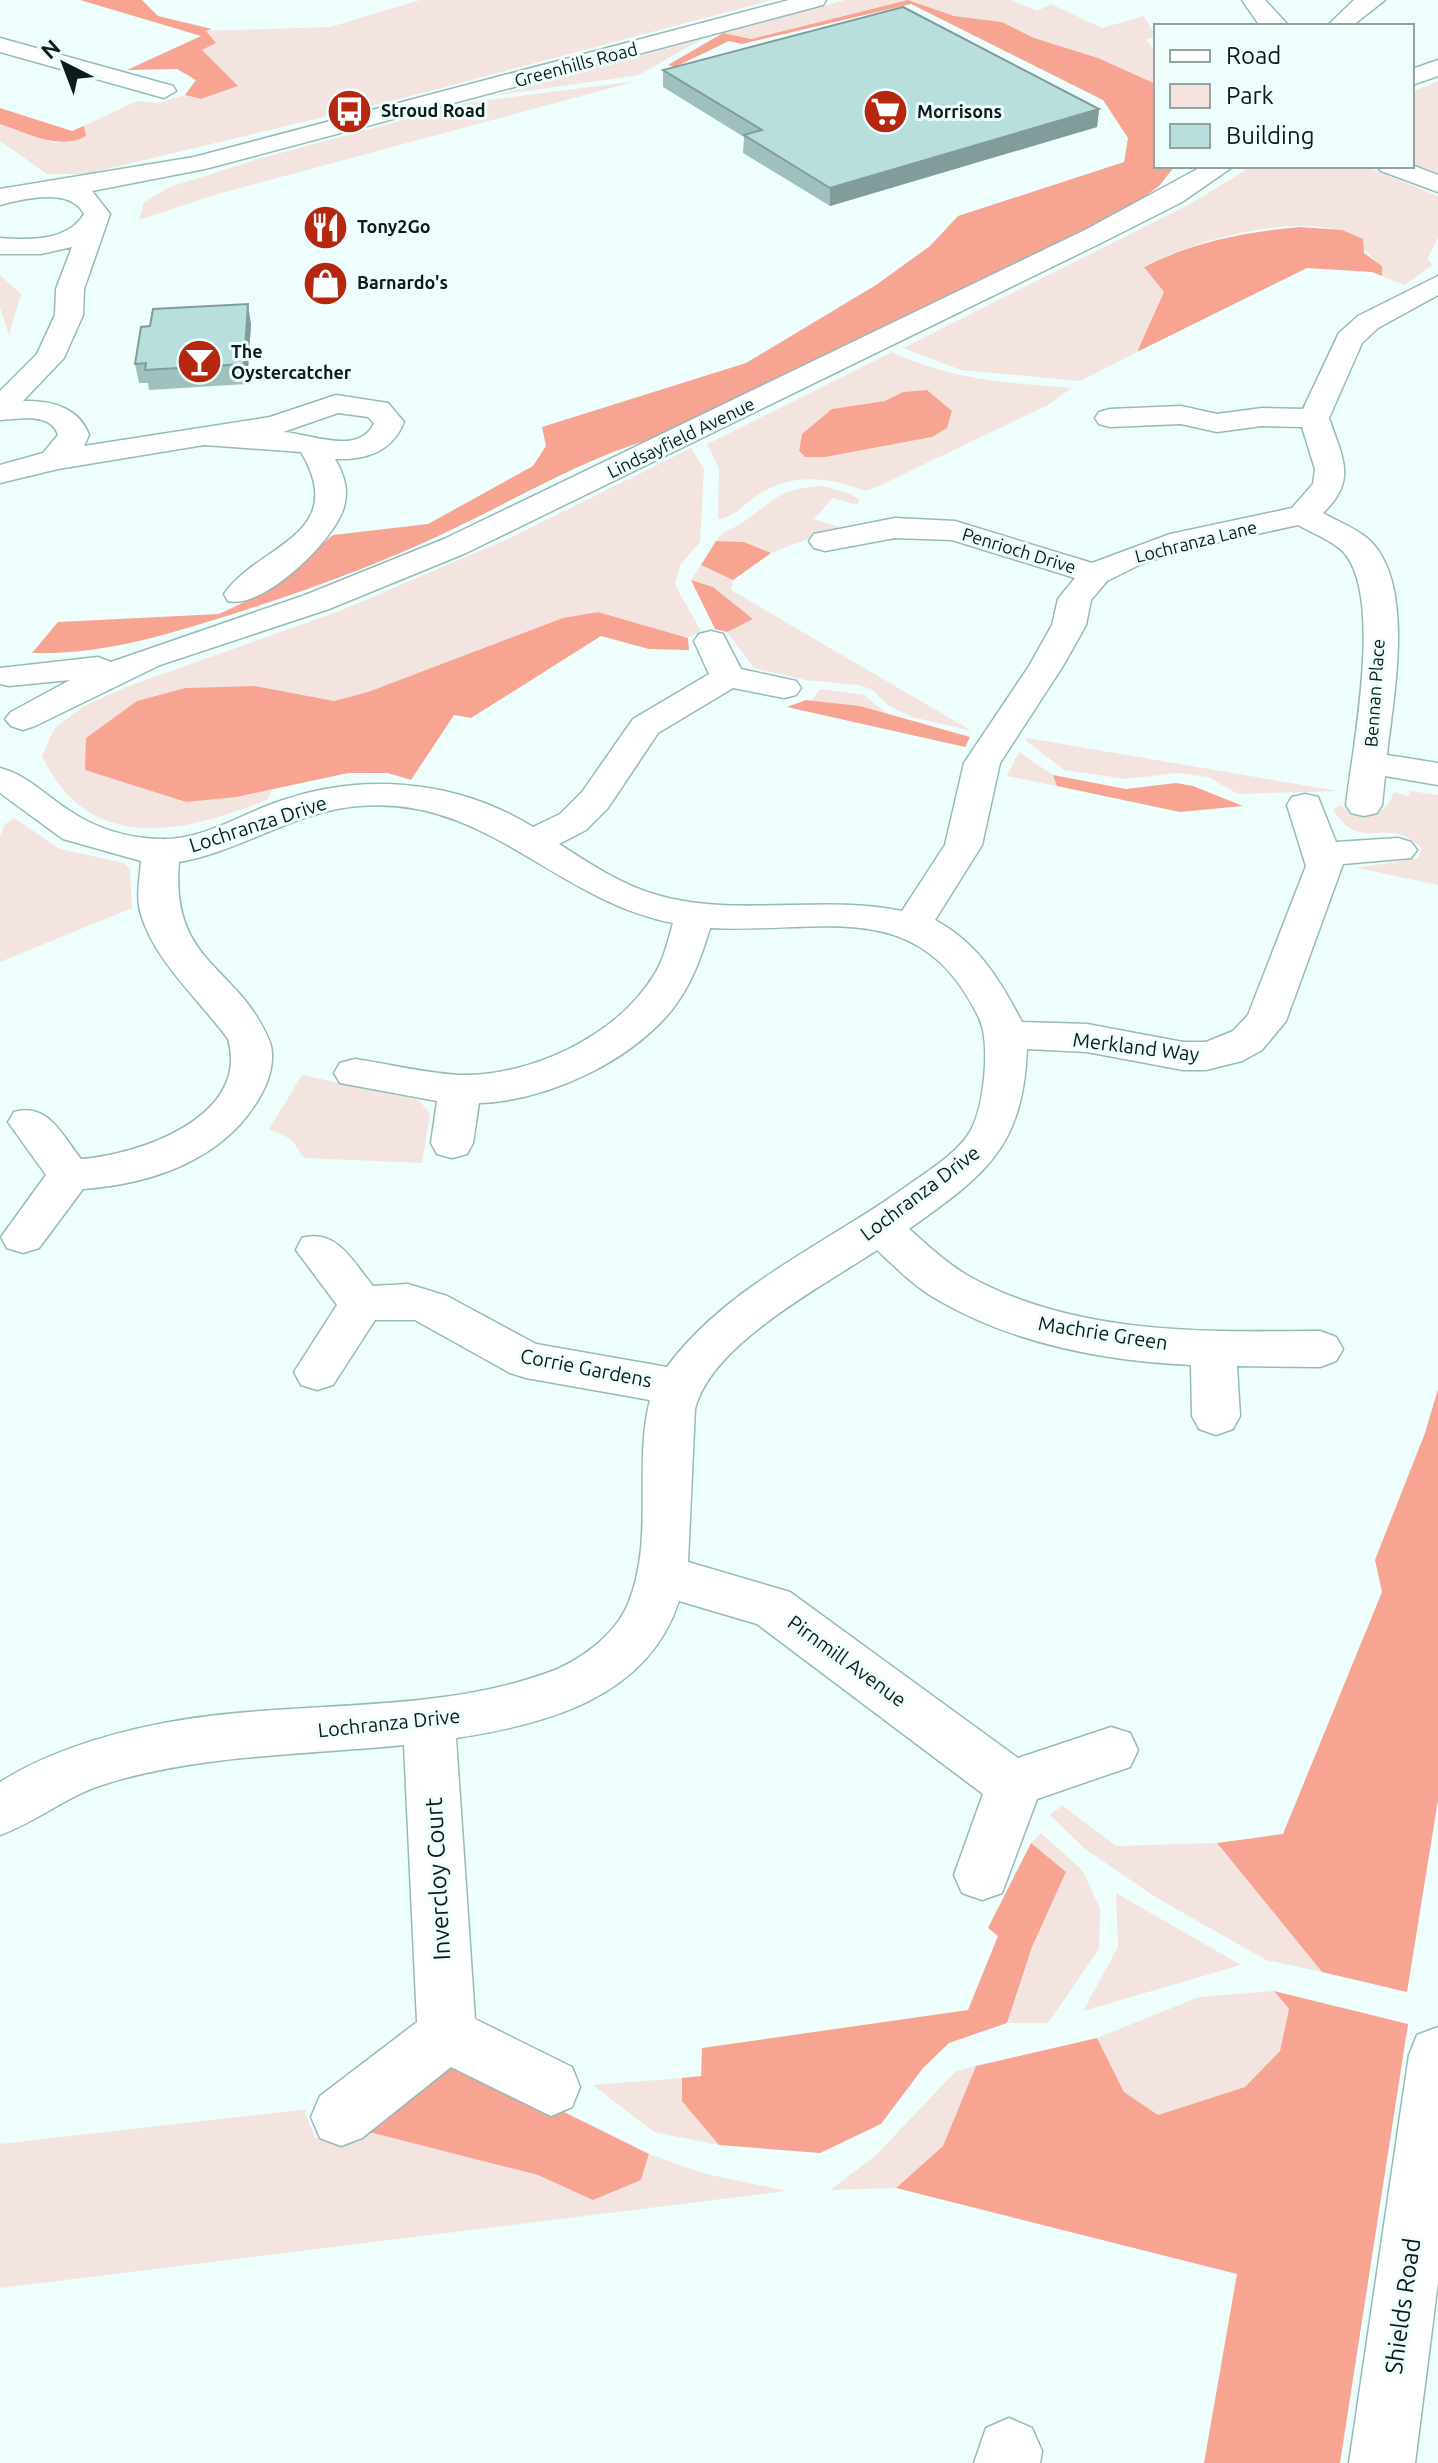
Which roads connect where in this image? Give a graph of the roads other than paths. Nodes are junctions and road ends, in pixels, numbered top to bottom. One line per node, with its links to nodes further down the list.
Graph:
1 (815, 0): 10 (street, Greenhills Road)
2 (1253, 0): 4 (street)
3 (1367, 1): 5 (street)
4 (1273, 24)
5 (1341, 24)
6 (0, 45): 9 (street)
7 (1438, 67): 8 (street)
8 (1414, 77)
9 (164, 91)
10 (196, 164): 15 (street, Greenhills Road); 17 (street, Greenhills Road)
11 (1395, 168): 14 (street)
12 (7, 169): 15 (street)
13 (1207, 171): 39 (street, Lindsayfield Avenue)
14 (1438, 184)
15 (48, 191): 16 (street, Greenhills Road); 17 (street)
16 (0, 197)
17 (95, 216): 18 (street, Greenhills Road); 20 (street)
18 (6, 246): 20 (street)
19 (1438, 284): 25 (street)
20 (70, 289): 21 (street)
21 (50, 358): 22 (street); 23 (street)
22 (0, 409): 23 (street)
23 (63, 418): 27 (street); 29 (street)
24 (1110, 418): 25 (street)
25 (1314, 418): 33 (street)
26 (305, 436): 27 (street); 28 (street); 28 (street); 31 (street)
27 (152, 442): 29 (street)
28 (371, 444): 31 (street)
29 (48, 463): 30 (street)
30 (1, 489)
31 (332, 491): 37 (street)
32 (880, 497): 34 (street)
33 (1303, 515): 36 (street, Lochranza Lane); 44 (street, Bennan Place)
34 (895, 528): 35 (street, Penrioch Drive); 36 (street, Penrioch Drive)
35 (825, 541)
36 (1095, 574): 54 (street)
37 (240, 594)
38 (711, 641): 41 (street)
39 (148, 658): 40 (street, Lindsayfield Avenue); 43 (street, Lindsayfield Avenue)
40 (5, 674): 43 (street, Lochranza Drive)
41 (728, 677): 42 (street); 49 (street)
42 (784, 688)
43 (11, 732): 46 (street, Lochranza Drive)
44 (1371, 763): 45 (street, Bennan Place); 48 (street, Bennan Place)
45 (1438, 774)
46 (9, 783): 51 (street, Lochranza Drive)
47 (1305, 805): 52 (street, Merkland Way)
48 (1364, 805)
49 (532, 843): 51 (street, Lochranza Drive); 53 (street, Lochranza Drive)
50 (1398, 850): 52 (street)
51 (161, 851): 60 (street)
52 (1321, 854): 55 (street, Merkland Way)
53 (695, 915): 54 (street, Lochranza Drive); 57 (street)
54 (912, 925): 55 (street, Lochranza Drive)
55 (1006, 1035): 61 (street, Lochranza Drive)
56 (355, 1073): 57 (street)
57 (460, 1089): 59 (street)
58 (29, 1122): 60 (street)
59 (452, 1143)
60 (70, 1175): 62 (street)
61 (878, 1227): 66 (street, Machrie Green); 68 (street, Lochranza Drive)
62 (23, 1237)
63 (318, 1250): 64 (street)
64 (362, 1304): 67 (street); 68 (street, Corrie Gardens)
65 (1320, 1349): 66 (street, Machrie Green)
66 (1213, 1350): 69 (street)
67 (317, 1372)
68 (678, 1387): 70 (street, Lochranza Drive)
69 (1216, 1416)
70 (665, 1576): 71 (street, Lochranza Drive); 73 (street, Pirnmill Avenue)
71 (429, 1722): 74 (street, Lochranza Drive); 76 (street, Invercloy Court)
72 (1111, 1750): 73 (street)
73 (1011, 1784): 75 (street)
74 (0, 1811)
75 (982, 1875)
76 (447, 2035): 78 (street); 79 (street)
77 (1438, 2055): 80 (street, Shields Road)
78 (551, 2087)
79 (341, 2117)
80 (1382, 2463)

